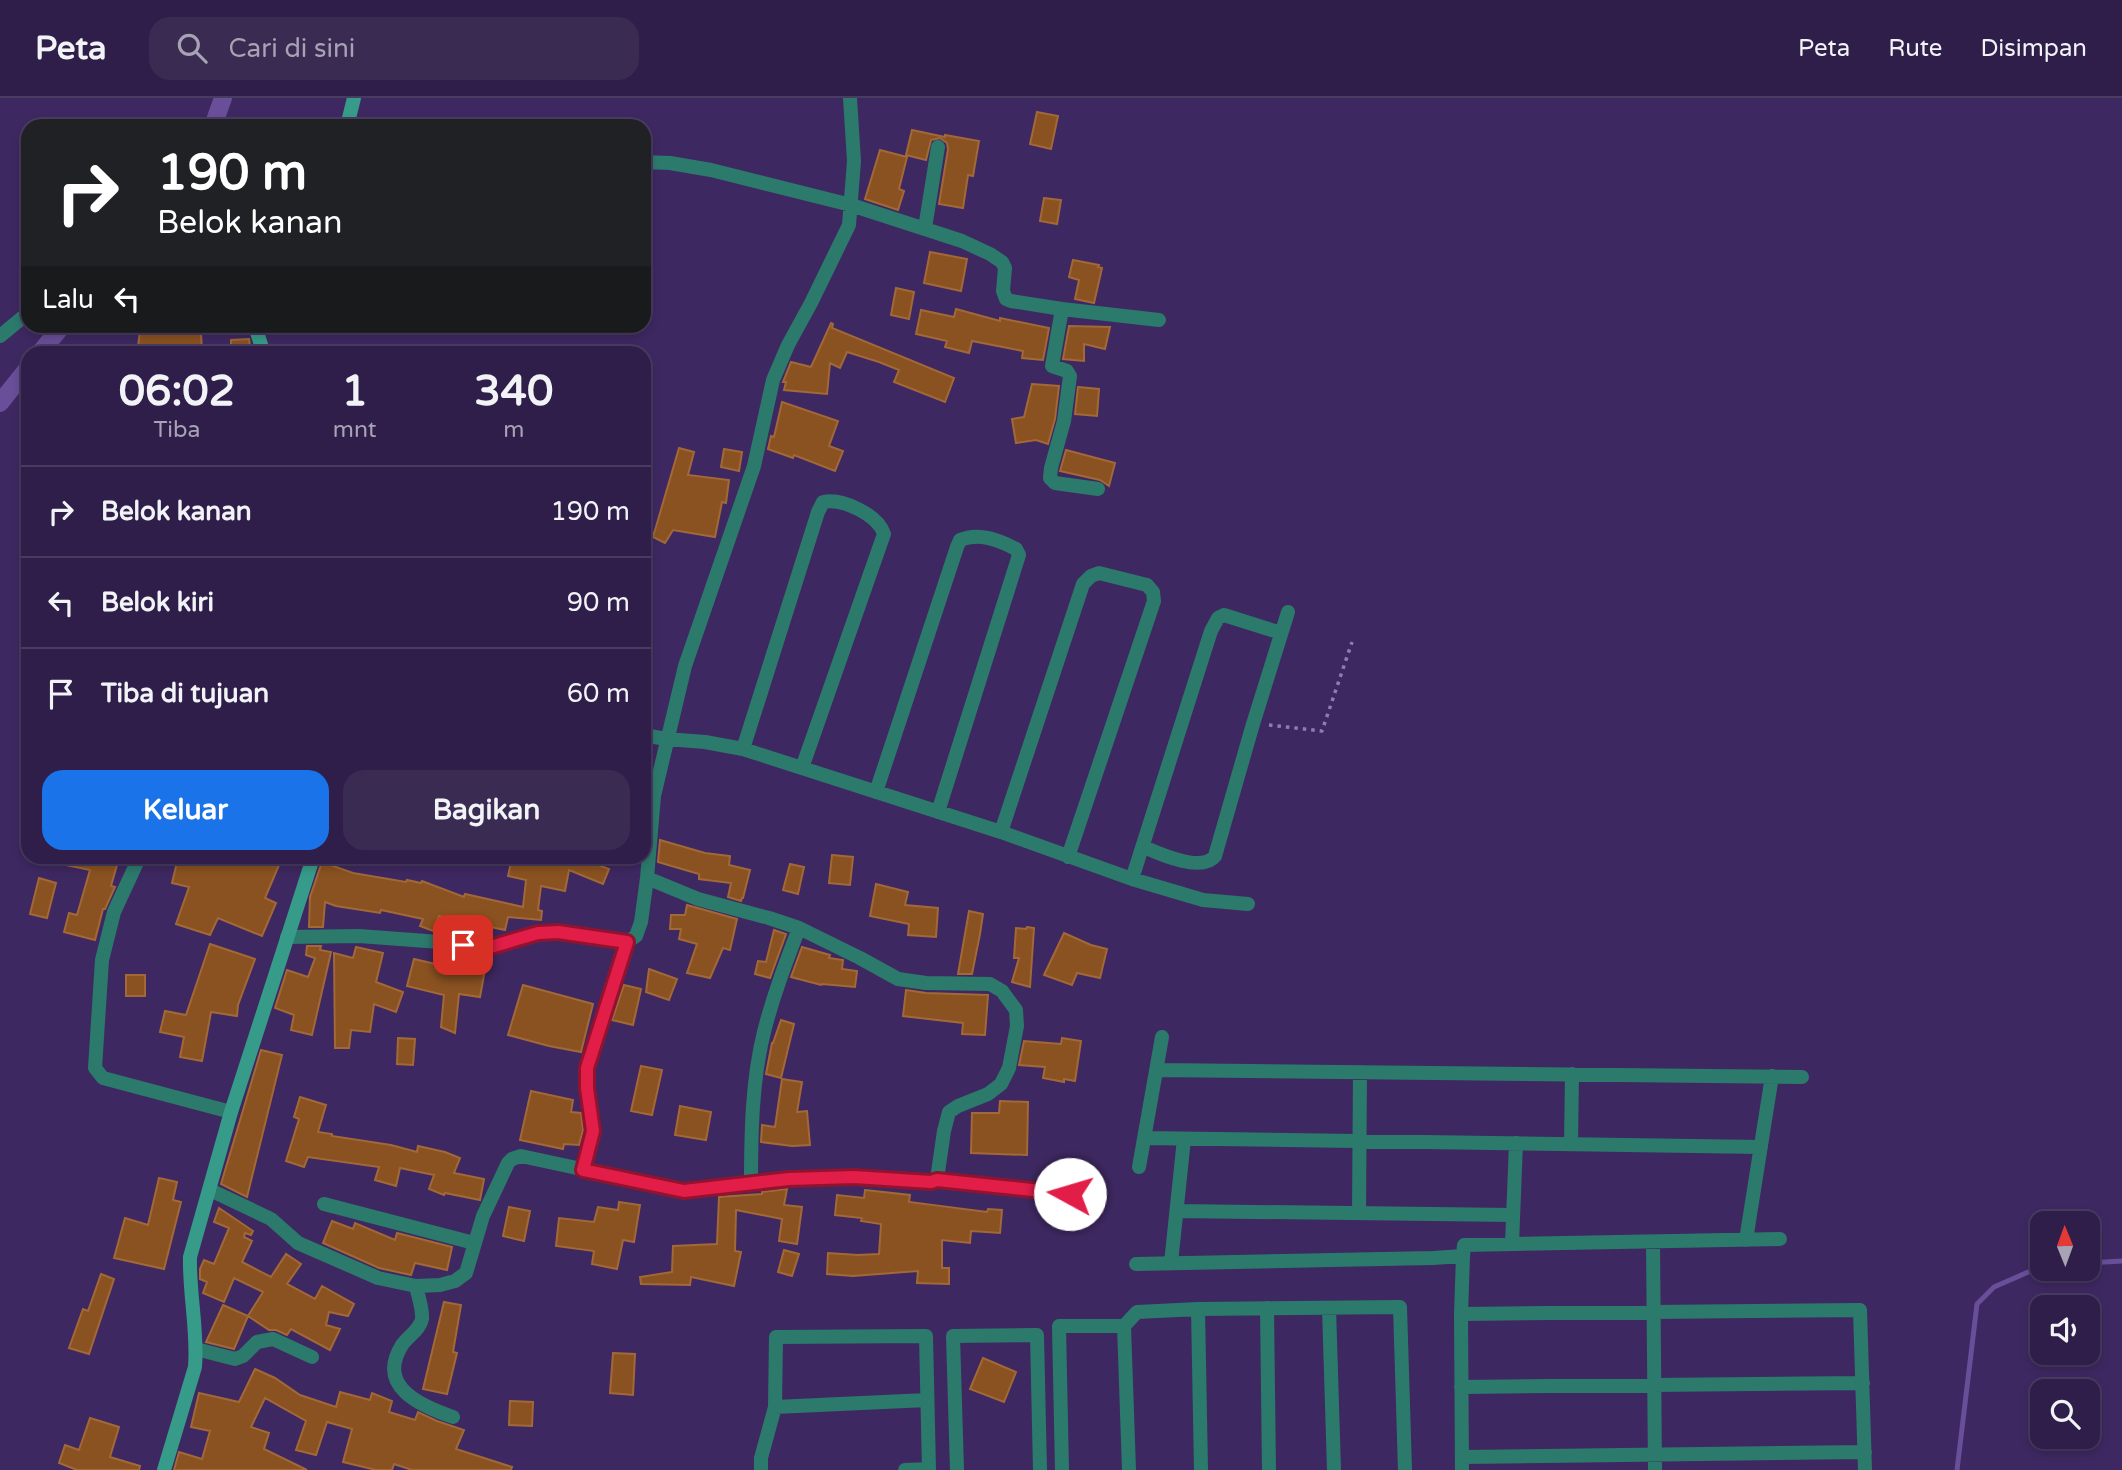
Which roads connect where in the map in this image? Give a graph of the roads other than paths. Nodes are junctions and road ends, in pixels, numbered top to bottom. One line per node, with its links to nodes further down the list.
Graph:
1 (354, 98): 3 (main road)
2 (850, 98): 6 (street)
3 (349, 119)
4 (938, 146): 7 (street)
5 (651, 162): 6 (street)
6 (851, 205): 7 (street); 16 (street)
7 (925, 228): 8 (street)
8 (1062, 309): 10 (street); 12 (street)
9 (21, 319): 11 (street)
10 (1159, 320)
11 (0, 336)
12 (1098, 489)
13 (1289, 612): 14 (street)
14 (1281, 633): 23 (street); 23 (street)
15 (651, 736): 16 (street)
16 (666, 739): 17 (street); 21 (street)
17 (743, 749): 18 (street); 18 (street)
18 (802, 768): 19 (street)
19 (876, 792): 20 (street); 20 (street)
20 (939, 812): 22 (street)
21 (651, 831)
22 (1001, 832): 24 (street); 24 (street)
23 (1144, 847): 29 (street)
24 (1068, 857): 29 (street)
25 (136, 864): 40 (street)
26 (311, 864): 32 (main road)
27 (648, 864): 28 (street)
28 (647, 878): 31 (street); 33 (street)
29 (1132, 879): 30 (street)
30 (1248, 904)
31 (799, 928): 49 (street); 50 (street)
32 (287, 937): 33 (street); 40 (main road)
33 (627, 942): 48 (street)
34 (1162, 1037): 35 (street)
35 (1157, 1069): 36 (street); 41 (street)
36 (1360, 1072): 37 (street); 43 (street)
37 (1572, 1074): 38 (street); 45 (street)
38 (1772, 1076): 39 (street); 46 (street)
39 (1802, 1077)
40 (231, 1112): 51 (main road)
41 (1144, 1138): 42 (street); 47 (street)
42 (1184, 1139): 43 (street); 54 (street)
43 (1359, 1141): 44 (street); 55 (street)
44 (1516, 1143): 45 (street); 56 (street)
45 (1571, 1144): 46 (street)
46 (1761, 1147): 58 (street)
47 (1139, 1167)
48 (583, 1170): 50 (street); 60 (street)
49 (937, 1180): 50 (street); 52 (street)
50 (751, 1183)
51 (210, 1189): 65 (street); 72 (main road)
52 (1070, 1194)
53 (324, 1204): 60 (street)
54 (1177, 1211): 55 (street); 63 (street)
55 (1359, 1213): 56 (street)
56 (1513, 1215): 61 (street)
57 (1780, 1239): 58 (street)
58 (1746, 1240): 59 (street)
59 (1653, 1242): 61 (street); 69 (street)
60 (474, 1244): 65 (street)
61 (1512, 1244): 62 (street)
62 (1463, 1256): 63 (street); 70 (street)
63 (1171, 1263): 64 (street)
64 (1136, 1264)
65 (416, 1286): 79 (street)
66 (1267, 1308): 67 (street); 68 (street); 92 (street)
67 (1329, 1308): 93 (street); 94 (street)
68 (1198, 1309): 71 (street); 91 (street)
69 (1654, 1312): 70 (street); 74 (street); 75 (street)
70 (1461, 1314): 76 (street)
71 (1124, 1326): 89 (street); 90 (street)
72 (196, 1349): 73 (street); 83 (main road)
73 (312, 1357)
74 (1863, 1383): 75 (street); 80 (street)
75 (1654, 1385): 76 (street); 81 (street)
76 (1461, 1387): 82 (street)
77 (927, 1400): 78 (street); 78 (street); 86 (street)
78 (775, 1408): 84 (street)
79 (453, 1417)
80 (1865, 1452): 81 (street); 96 (street)
81 (1655, 1455): 82 (street); 95 (street)
82 (1462, 1463)
83 (164, 1470)
84 (761, 1470)
85 (905, 1470): 86 (street)
86 (929, 1470)
87 (957, 1470): 88 (street)
88 (1040, 1470)
89 (1062, 1470)
90 (1129, 1470)
91 (1201, 1470)
92 (1269, 1470)
93 (1334, 1470)
94 (1405, 1470)
95 (1655, 1470)
96 (1865, 1470)

